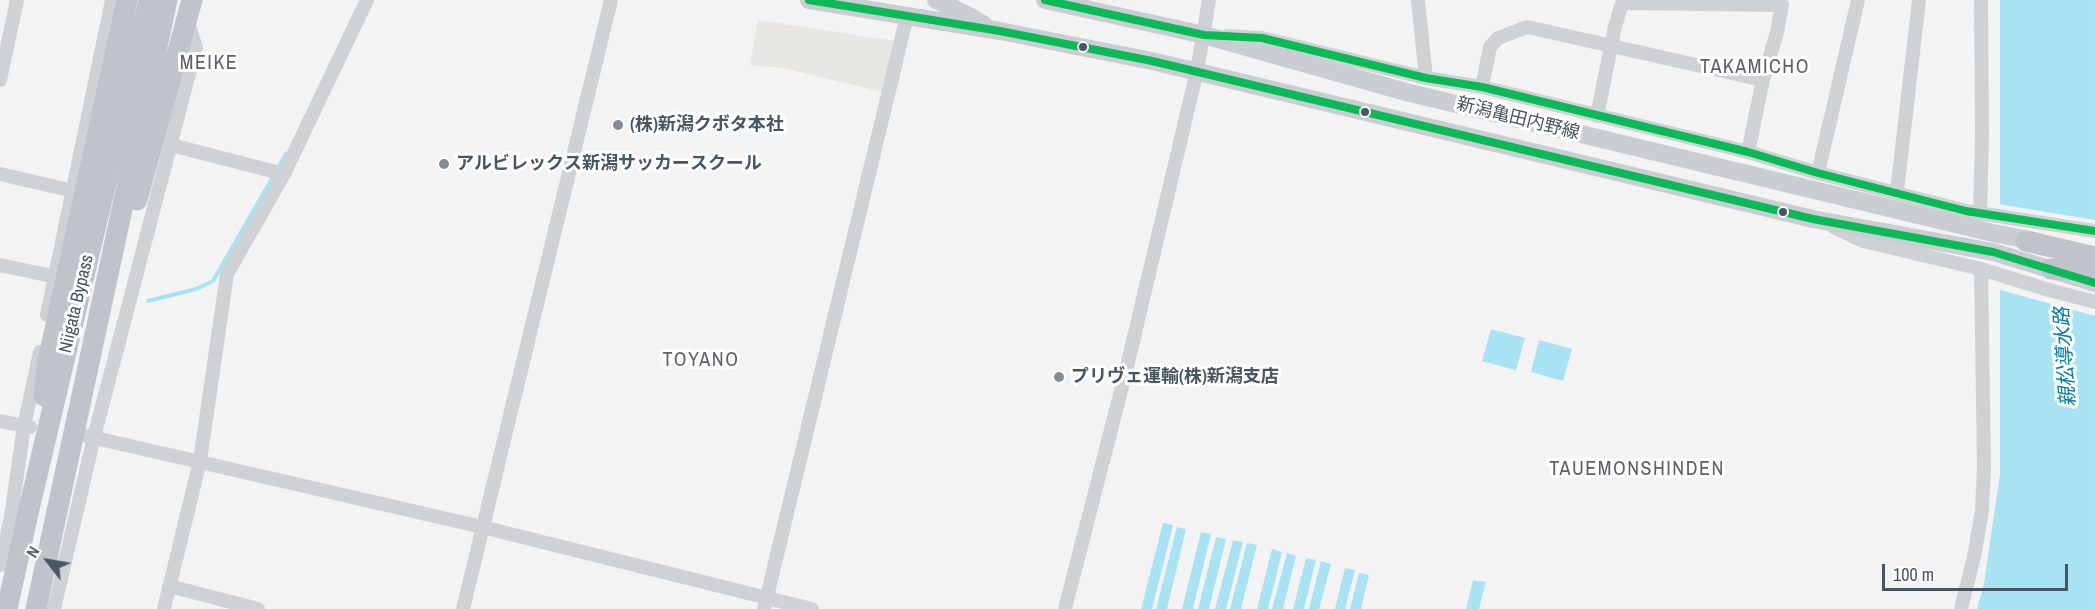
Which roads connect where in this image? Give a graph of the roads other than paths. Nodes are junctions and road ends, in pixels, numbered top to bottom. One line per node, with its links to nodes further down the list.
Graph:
1 (17, 0): 25 (street)
2 (112, 0): 34 (street)
3 (127, 0): 54 (highway)
4 (149, 0): 21 (highway, Niigata Bypass)
5 (167, 0): 21 (highway, Niigata Bypass)
6 (367, 0): 33 (street)
7 (611, 0): 55 (street)
8 (808, 0): 18 (main road, 新潟亀田内野線)
9 (897, 0): 18 (main road)
10 (936, 0): 19 (main road)
11 (1045, 0): 20 (main road, 新潟亀田内野線)
12 (1209, 0): 20 (street)
13 (1418, 0): 24 (street)
14 (1858, 0): 31 (street)
15 (1919, 0): 35 (street)
16 (1981, 0): 36 (street)
17 (189, 10): 29 (street); 53 (highway)
18 (907, 16): 19 (main road, 新潟亀田内野線); 58 (street)
19 (991, 29): 23 (main road, 新潟亀田内野線)
20 (1204, 35): 23 (street); 24 (street); 39 (main road, 新潟亀田内野線)
21 (148, 45): 53 (highway, Niigata Bypass); 54 (highway, Niigata Bypass)
22 (1611, 46): 26 (street); 26 (street); 27 (street); 28 (street)
23 (1197, 71): 37 (main road, 新潟亀田内野線); 67 (street)
24 (1426, 78): 27 (street)
25 (0, 80)
26 (1763, 80): 30 (street)
27 (1482, 87): 28 (street)
28 (1597, 116): 30 (street)
29 (171, 145): 33 (street); 51 (street)
30 (1748, 152): 31 (street)
31 (1818, 173): 35 (street)
32 (0, 174): 34 (street)
33 (284, 174): 52 (street)
34 (74, 191): 46 (street)
35 (1897, 192): 36 (street)
36 (1986, 214): 38 (street)
37 (1813, 219): 43 (main road, 新潟亀田内野線); 44 (street)
38 (2095, 231)
39 (2026, 241): 40 (main road); 41 (highway)
40 (2095, 247)
41 (2095, 257)
42 (0, 265): 46 (street)
43 (2051, 269): 45 (highway); 47 (main road, 新潟亀田内野線)
44 (1987, 270): 48 (street); 68 (street)
45 (2095, 273)
46 (56, 277): 50 (street)
47 (2095, 283)
48 (2095, 302)
49 (0, 421): 50 (street)
50 (28, 427): 56 (street)
51 (90, 437): 52 (street); 62 (street)
52 (200, 461): 55 (street); 57 (street)
53 (57, 503): 61 (highway, Niigata Bypass)
54 (29, 509): 60 (highway, Niigata Bypass)
55 (482, 527): 58 (street); 65 (street)
56 (0, 565)
57 (169, 586): 59 (street); 63 (street)
58 (765, 603): 66 (street)
59 (239, 607): 64 (street)
60 (7, 609)
61 (36, 609)
62 (54, 609)
63 (164, 609)
64 (258, 609)
65 (463, 609)
66 (812, 609)
67 (1065, 609)
68 (1961, 609)

